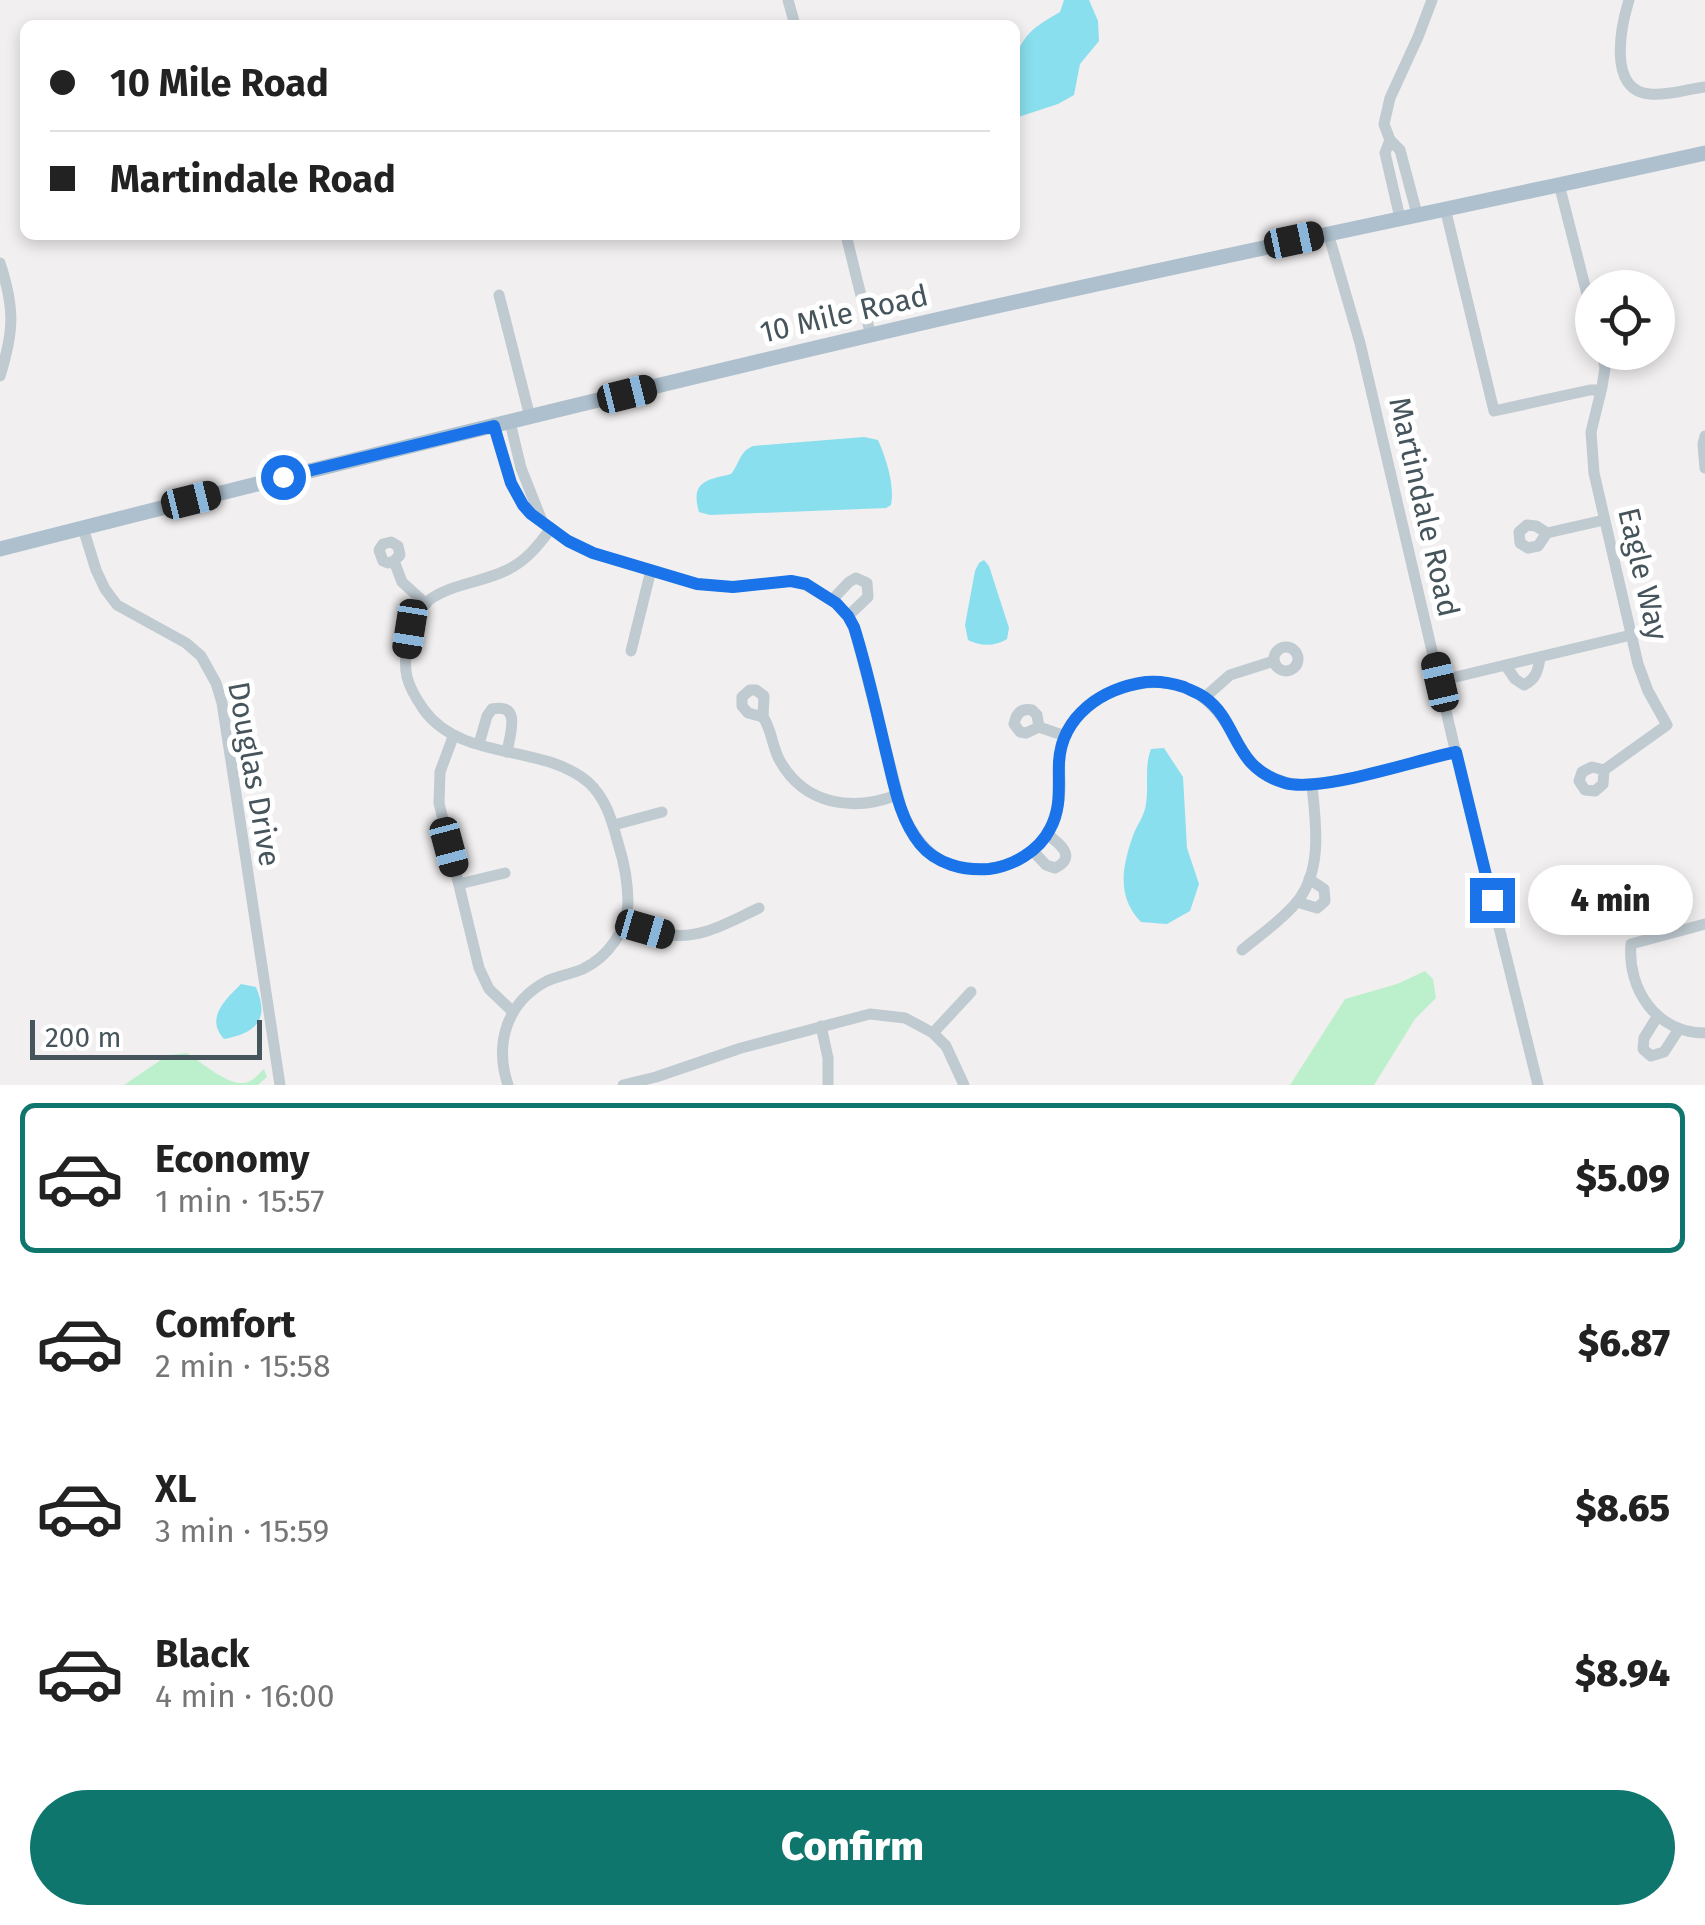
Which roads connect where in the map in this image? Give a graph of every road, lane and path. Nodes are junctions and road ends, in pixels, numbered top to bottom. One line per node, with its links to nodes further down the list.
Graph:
1 (1432, 0): 4 (street)
2 (1630, 0): 3 (street)
3 (1705, 87)
4 (1390, 140): 8 (street); 9 (street)
5 (1705, 153): 6 (main road, 10 Mile Road)
6 (1559, 184): 7 (main road, 10 Mile Road); 13 (street)
7 (1445, 208): 8 (main road, 10 Mile Road); 18 (street)
8 (1417, 214): 9 (main road, 10 Mile Road)
9 (1400, 218): 10 (main road, 10 Mile Road)
10 (1328, 233): 15 (main road, 10 Mile Road); 38 (street, Martindale Road)
11 (847, 240): 15 (street)
12 (0, 263): 17 (street)
13 (1581, 270)
14 (499, 295): 19 (street)
15 (870, 336): 19 (main road, 10 Mile Road)
16 (1604, 370): 18 (street, Eagle Way)
17 (0, 376)
18 (1602, 390): 23 (street, Eagle Way)
19 (530, 418): 20 (main road, 10 Mile Road)
20 (502, 424): 24 (street); 25 (main road, 10 Mile Road)
21 (1705, 436): 22 (street)
22 (1705, 468)
23 (1604, 520): 26 (street); 33 (street, Eagle Way)
24 (546, 524): 29 (street); 31 (street)
25 (83, 528): 27 (main road, 10 Mile Road); 69 (street, Douglas Drive)
26 (1547, 533)
27 (0, 547)
28 (394, 561): 31 (street)
29 (650, 570): 30 (street); 34 (street)
30 (832, 600): 32 (street); 32 (street)
31 (426, 604): 43 (street)
32 (848, 616): 49 (street)
33 (1631, 635): 35 (street); 47 (street, Eagle Way)
34 (631, 650)
35 (1540, 658): 37 (street); 37 (street)
36 (1274, 661): 39 (street)
37 (1506, 666): 38 (street)
38 (1440, 682): 46 (street, Martindale Road)
39 (1205, 697): 42 (street); 48 (street)
40 (764, 716): 49 (street)
41 (1039, 727): 42 (street)
42 (1064, 736): 52 (street)
43 (453, 737): 44 (street); 56 (street)
44 (479, 744): 45 (street); 45 (street)
45 (507, 752): 51 (street)
46 (1456, 752): 48 (street); 74 (street, Martindale Road)
47 (1604, 770)
48 (1312, 786): 55 (street)
49 (897, 796): 53 (street)
50 (662, 812): 51 (street)
51 (614, 825): 59 (street)
52 (1047, 834): 53 (street); 53 (street)
53 (1032, 850)
54 (505, 872): 56 (street)
55 (1309, 879): 57 (street); 57 (street)
56 (459, 884): 63 (street)
57 (1297, 902): 61 (street)
58 (759, 908): 59 (street)
59 (625, 923): 63 (street)
60 (1705, 924): 64 (street)
61 (1242, 950)
62 (971, 992): 67 (street)
63 (512, 1011): 70 (street)
64 (1662, 1020): 66 (street); 66 (street)
65 (820, 1026): 67 (street); 71 (street); 72 (street)
66 (1679, 1029): 68 (street)
67 (933, 1033): 73 (street)
68 (1705, 1034)
69 (280, 1085)
70 (508, 1085)
71 (623, 1085)
72 (828, 1085)
73 (964, 1085)
74 (1538, 1085)

